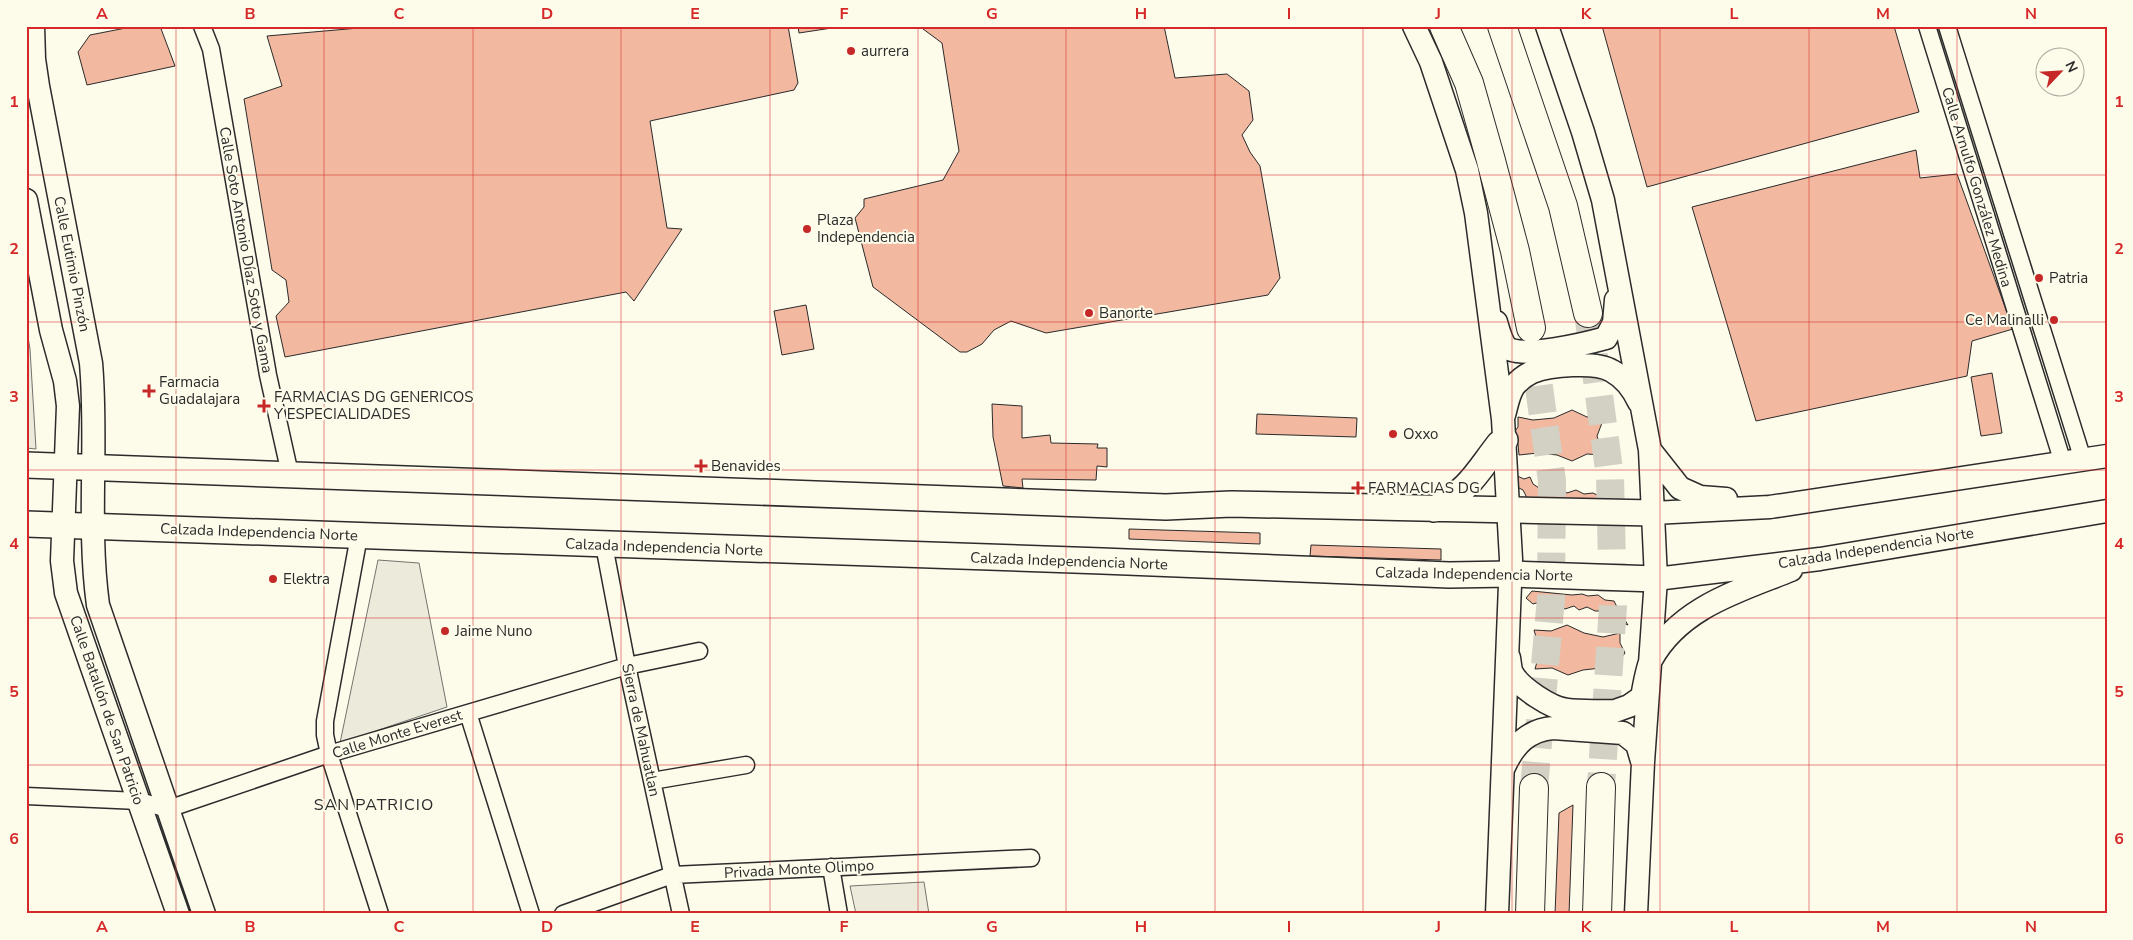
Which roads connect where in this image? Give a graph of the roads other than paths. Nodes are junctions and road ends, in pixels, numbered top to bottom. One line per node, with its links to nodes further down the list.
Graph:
1 (33, 26): 10 (street, Calle Eutimio Pinzón)
2 (49, 26): 10 (street)
3 (202, 26): 26 (street, Calle Soto Antonio Díaz Soto y Gama)
4 (1414, 26): 15 (street)
5 (1444, 26): 17 (highway)
6 (1502, 26): 16 (highway)
7 (1548, 26): 14 (street)
8 (1927, 26): 22 (street, Calle Arnulfo González Medina)
9 (1947, 26): 22 (street, Calle Arnulfo González Medina)
10 (34, 59): 12 (street, Calle Eutimio Pinzón)
11 (26, 200): 13 (street)
12 (70, 257): 13 (street); 25 (street, Calle Eutimio Pinzón)
13 (39, 263): 24 (street)
14 (1617, 278): 15 (street); 18 (street)
15 (1486, 292): 19 (street)
16 (1588, 313)
17 (1531, 328)
18 (1644, 412): 19 (street); 20 (street)
19 (1504, 430): 28 (main road); 29 (street)
20 (1650, 450): 27 (street); 33 (street)
21 (2107, 456): 22 (street)
22 (2073, 461): 27 (street)
23 (26, 465): 24 (main road)
24 (65, 468): 25 (main road); 31 (street)
25 (94, 469): 26 (main road); 32 (street, Calle Eutimio Pinzón)
26 (290, 474): 28 (main road)
27 (1770, 507): 33 (street)
28 (1434, 509): 29 (main road)
29 (1509, 511): 33 (main road); 38 (street)
30 (2107, 511): 37 (street, Calzada Independencia Norte)
31 (63, 514): 32 (main road, Calzada Independencia Norte); 34 (main road, Calzada Independencia Norte); 53 (street, Calle Batallón de San Patricio)
32 (92, 514): 35 (main road, Calzada Independencia Norte); 54 (street, Calle Batallón de San Patricio)
33 (1653, 514): 39 (street)
34 (26, 524)
35 (359, 536): 36 (main road, Calzada Independencia Norte); 45 (street)
36 (604, 545): 38 (main road, Calzada Independencia Norte); 43 (street, Sierra de Mahuatlan)
37 (1820, 559): 39 (street, Calzada Independencia Norte); 42 (street)
38 (1511, 574): 39 (main road, Calzada Independencia Norte); 41 (street)
39 (1656, 579): 42 (street)
40 (699, 651): 43 (street, Calle Monte Everest)
41 (1507, 652): 42 (street); 48 (street)
42 (1650, 661): 46 (street)
43 (628, 666): 44 (street, Calle Monte Everest); 49 (street, Sierra de Mahuatlan)
44 (468, 713): 45 (street, Calle Monte Everest); 61 (street)
45 (329, 754): 54 (street, Calle Monte Everest); 60 (street)
46 (1643, 762): 48 (street); 68 (street)
47 (746, 765): 49 (street)
48 (1503, 768): 65 (street)
49 (652, 781): 57 (street, Sierra de Mahuatlan)
50 (1601, 787): 67 (highway)
51 (1534, 788): 66 (highway)
52 (26, 796): 53 (street)
53 (139, 801): 54 (street); 58 (street, Calle Batallón de San Patricio)
54 (168, 809): 59 (street, Calle Batallón de San Patricio)
55 (1031, 858): 56 (street, Privada Monte Olimpo)
56 (831, 868): 57 (street, Privada Monte Olimpo); 64 (street)
57 (672, 875): 62 (street, Privada Monte Olimpo); 63 (street, Sierra de Mahuatlan)
58 (178, 914)
59 (204, 914)
60 (380, 914)
61 (531, 914)
62 (563, 914)
63 (681, 914)
64 (839, 914)
65 (1497, 914)
66 (1530, 914)
67 (1597, 914)
68 (1636, 914)

